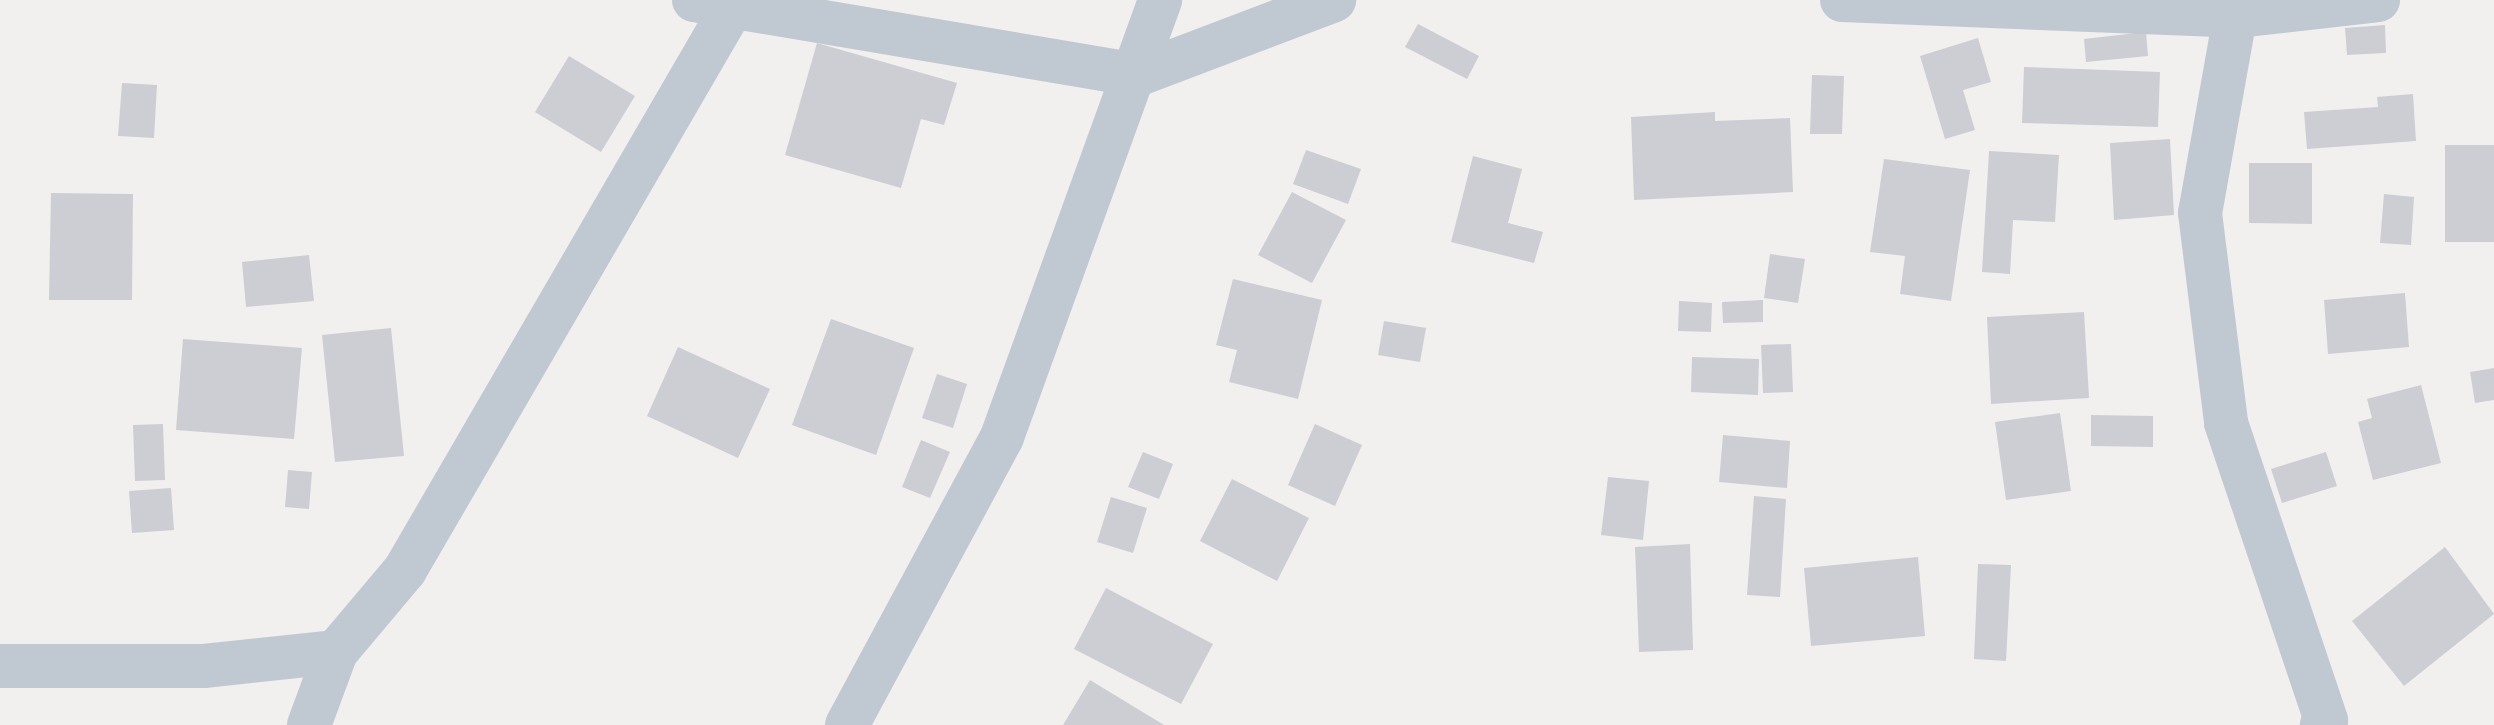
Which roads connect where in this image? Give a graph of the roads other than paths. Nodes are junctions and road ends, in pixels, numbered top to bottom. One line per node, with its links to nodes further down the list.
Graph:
1 (1160, 0): 7 (street)
2 (1334, 0): 7 (street)
3 (1842, 0): 6 (street)
4 (2378, 0): 6 (street)
5 (714, 2): 7 (street); 8 (street)
6 (2238, 8): 10 (street)
7 (1137, 75): 12 (street)
8 (336, 652): 9 (street); 11 (street)
9 (0, 666)
10 (2320, 724)
11 (309, 725)
12 (847, 725)

